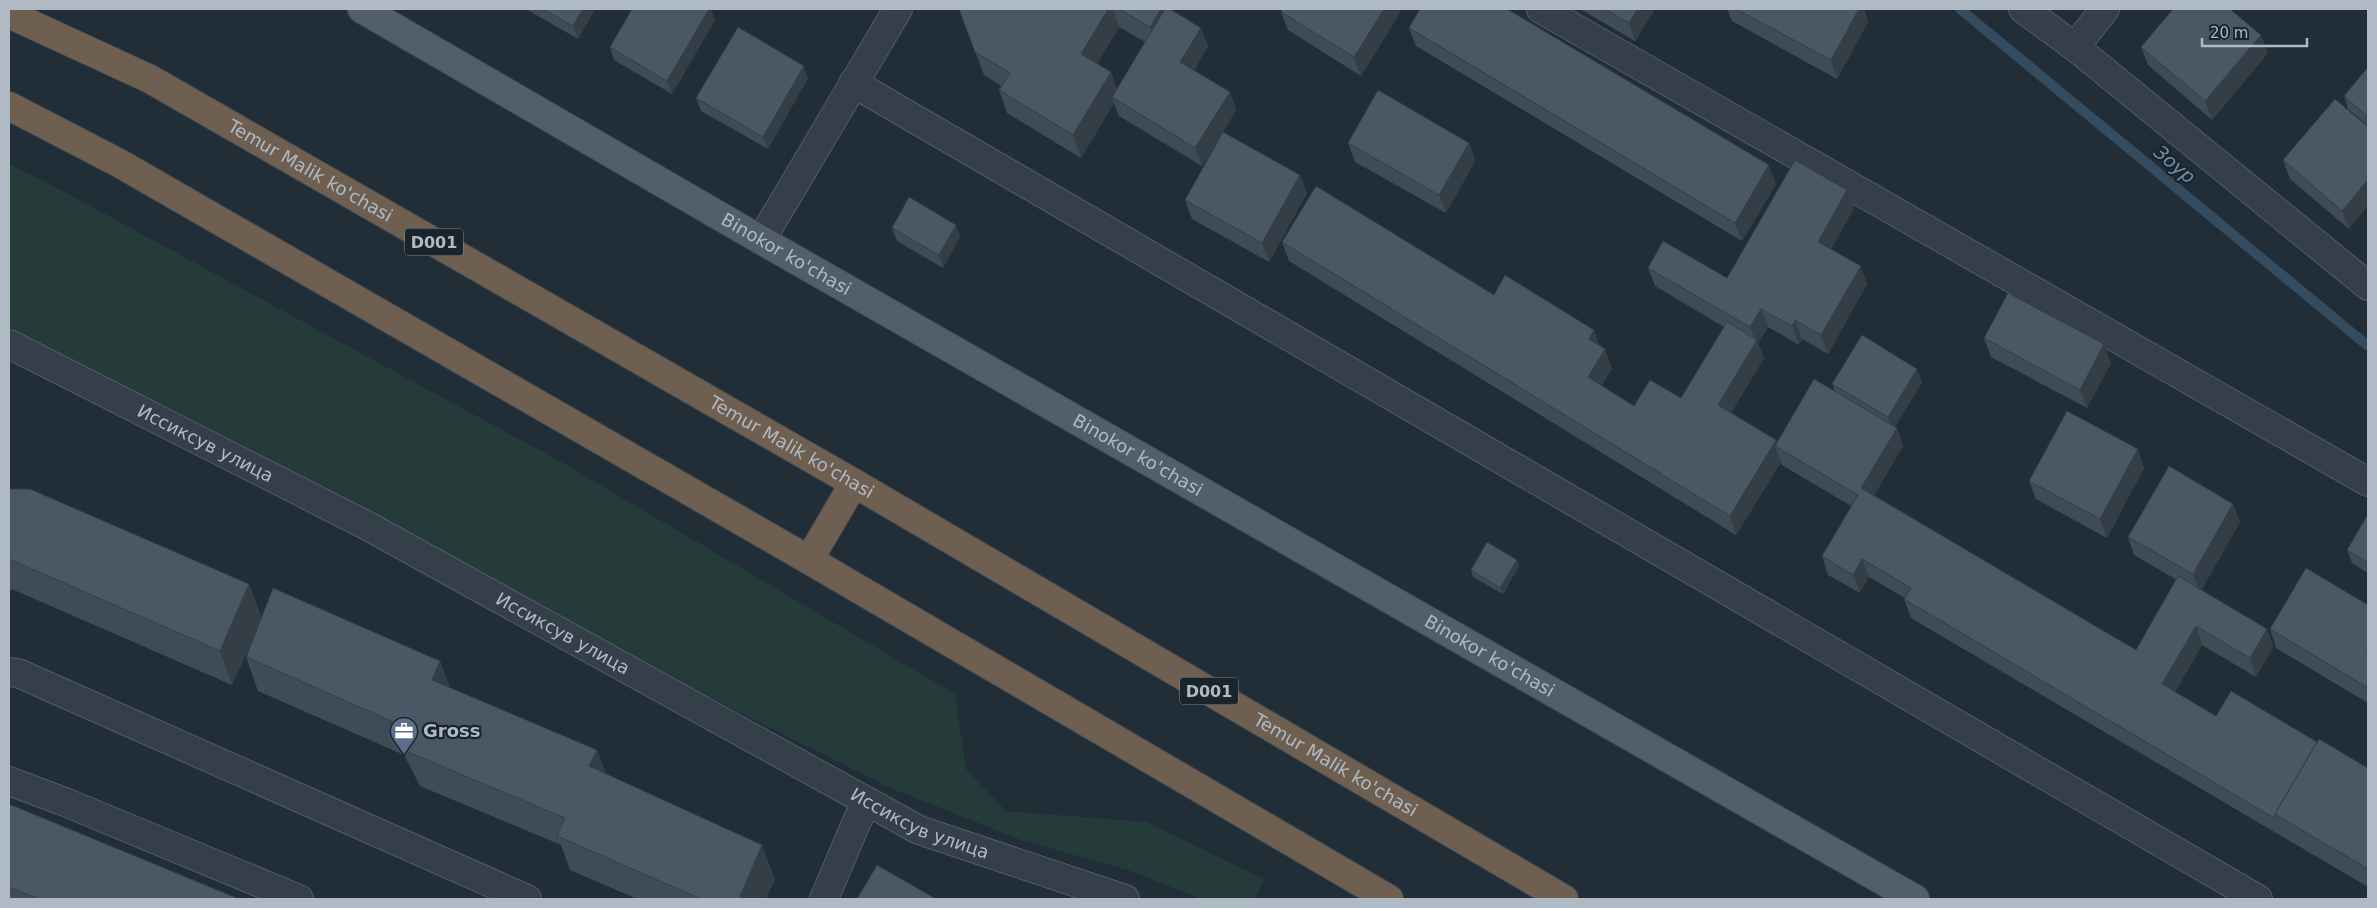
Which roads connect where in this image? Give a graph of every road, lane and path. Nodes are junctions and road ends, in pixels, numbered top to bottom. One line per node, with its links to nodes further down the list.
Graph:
1 (362, 9): 10 (main road, Binokor ko'chasi)
2 (898, 9): 8 (street)
3 (1541, 9): 13 (street)
4 (2023, 9): 7 (street)
5 (2105, 9): 7 (street)
6 (9, 14): 14 (highway, Temur Malik ko'chasi / D001)
7 (2075, 48): 11 (street)
8 (853, 83): 10 (street); 26 (street)
9 (9, 106): 15 (highway)
10 (761, 240): 25 (main road, Binokor ko'chasi)
11 (2367, 283)
12 (9, 344): 18 (street, Иссиксув улица)
13 (2368, 482)
14 (854, 483): 15 (highway); 24 (highway, Temur Malik ko'chasi / D001)
15 (809, 560): 23 (highway)
16 (9, 672): 20 (street)
17 (9, 781): 19 (street)
18 (867, 802): 21 (street); 22 (street, Иссиксув улица)
19 (299, 899)
20 (527, 899)
21 (824, 899)
22 (1125, 899)
23 (1389, 899)
24 (1564, 899)
25 (1915, 899)
26 (2258, 899)

